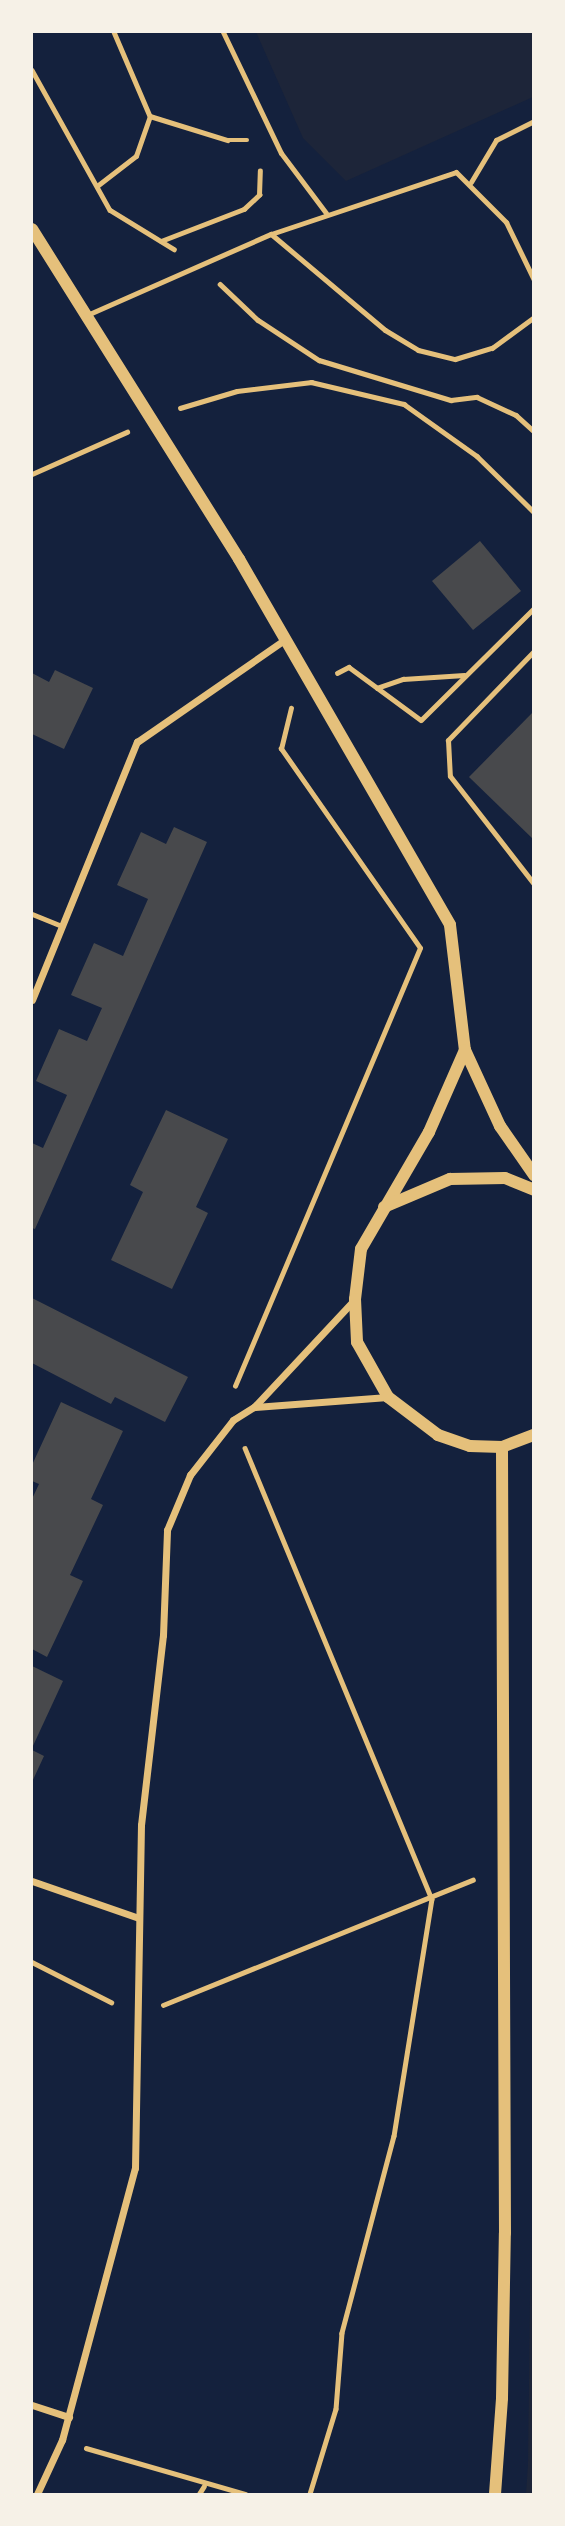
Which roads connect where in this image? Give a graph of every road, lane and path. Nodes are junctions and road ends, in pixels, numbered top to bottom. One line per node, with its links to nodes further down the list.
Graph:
1 (114, 32): 4 (path)
2 (223, 32): 12 (lane)
3 (32, 70): 11 (path)
4 (150, 116): 7 (path); 11 (path)
5 (534, 121): 10 (lane)
6 (242, 128): 7 (path)
7 (247, 140): 8 (path)
8 (252, 151)
9 (256, 162): 15 (path)
10 (471, 182): 12 (lane); 17 (lane)
11 (97, 187): 15 (path)
12 (326, 213): 14 (lane)
13 (32, 229): 18 (street)
14 (271, 234): 16 (lane); 19 (lane)
15 (161, 241): 16 (path)
16 (197, 264): 18 (lane); 21 (path)
17 (534, 280)
18 (83, 317): 24 (street)
19 (534, 317)
20 (237, 391): 22 (path)
21 (534, 430)
22 (534, 512)
23 (534, 608): 27 (path)
24 (286, 639): 26 (street); 32 (street)
25 (534, 652): 30 (lane)
26 (301, 666): 34 (street); 41 (path)
27 (465, 675): 29 (path); 29 (path)
28 (330, 678): 29 (path)
29 (377, 688)
30 (534, 884)
31 (32, 914): 32 (lane)
32 (62, 926): 33 (street)
33 (32, 1000)
34 (465, 1050): 35 (street); 37 (street)
35 (534, 1175)
36 (534, 1190): 37 (street)
37 (384, 1207): 38 (street)
38 (355, 1299): 39 (street); 40 (street)
39 (387, 1397): 40 (street); 43 (street)
40 (254, 1407): 41 (street)
41 (233, 1420): 46 (path); 47 (street)
42 (534, 1435): 43 (street)
43 (502, 1447): 44 (street)
44 (502, 1867): 46 (path); 58 (street)
45 (32, 1881): 47 (street)
46 (432, 1899): 49 (path); 57 (path)
47 (139, 1918): 49 (street)
48 (32, 1962): 49 (path)
49 (137, 2015): 51 (street)
50 (32, 2405): 51 (street)
51 (68, 2417): 52 (street)
52 (62, 2440): 53 (path); 54 (street)
53 (204, 2486): 55 (path); 56 (path)
54 (37, 2494)
55 (199, 2494)
56 (245, 2494)
57 (310, 2494)
58 (495, 2494)

